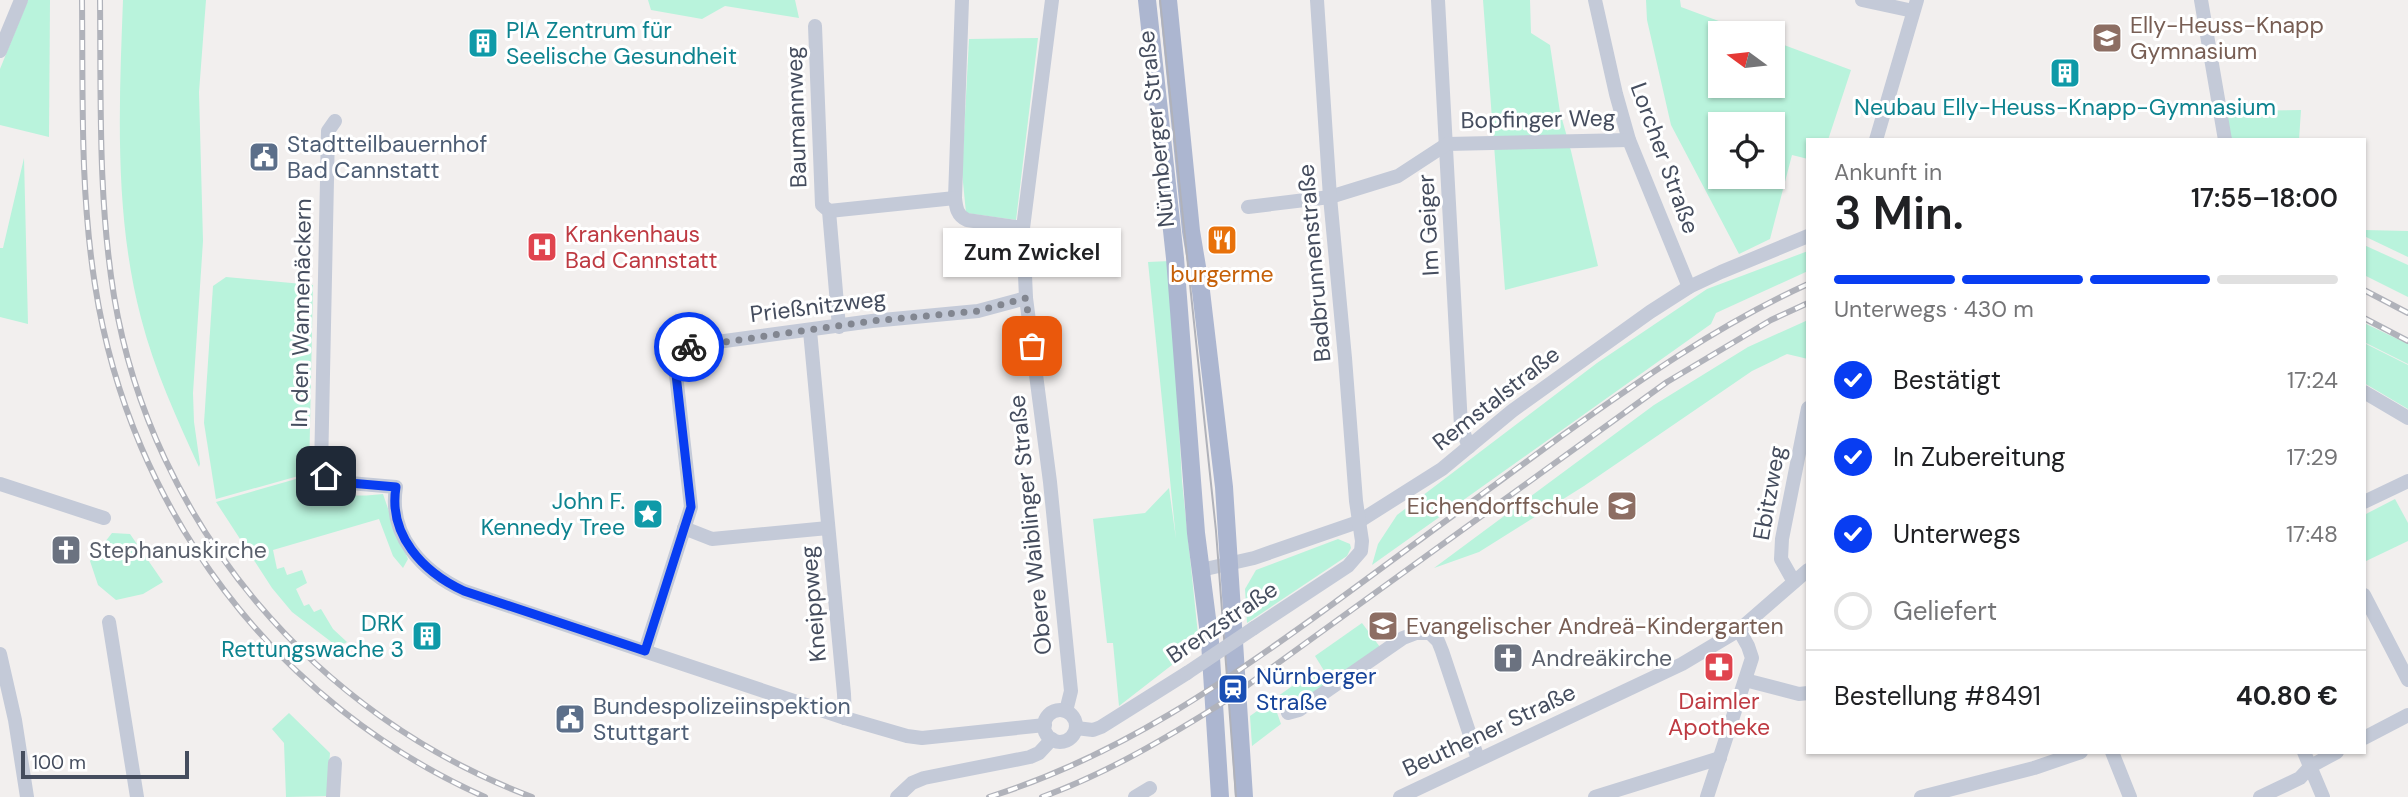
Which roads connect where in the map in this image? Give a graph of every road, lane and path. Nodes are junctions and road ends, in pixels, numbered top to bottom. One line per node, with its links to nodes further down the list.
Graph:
1 (21, 0): 13 (street)
2 (962, 0): 20 (street)
3 (1052, 0): 23 (street, Obere Waiblinger Straße)
4 (1147, 0): 41 (main road, Nürnberger Straße)
5 (1168, 0): 40 (main road, Nürnberger Straße)
6 (1317, 0): 19 (street, Badbrunnenstraße)
7 (1438, 0): 18 (street, Im Geiger)
8 (1595, 0): 17 (street, Lorcher Straße)
9 (1863, 0): 11 (street)
10 (2201, 0): 16 (street)
11 (1915, 5): 15 (street)
12 (815, 26): 22 (street, Baumannweg)
13 (0, 51)
14 (335, 121): 47 (street, In den Wannenäckern)
15 (1877, 138)
16 (2225, 138)
17 (1629, 140): 18 (street, Bopfinger Weg); 25 (street, Lorcher Straße)
18 (1447, 144): 19 (street); 32 (street, Im Geiger)
19 (1330, 197): 21 (street); 37 (street, Badbrunnenstraße)
20 (955, 198): 22 (street); 23 (street)
21 (1248, 207)
22 (829, 211): 27 (street, Baumannweg)
23 (1023, 229): 26 (street, Obere Waiblinger Straße)
24 (1806, 237): 25 (street, Remstalstraße)
25 (1689, 287): 32 (street, Remstalstraße)
26 (1026, 298): 27 (street, Prießnitzweg); 52 (street, Obere Waiblinger Straße)
27 (839, 327): 28 (street, Prießnitzweg)
28 (810, 331): 38 (street, Prießnitzweg); 39 (street, Kneippweg)
29 (2366, 393): 31 (street)
30 (1806, 418): 43 (street, Ebitzweg)
31 (2408, 418)
32 (1469, 447): 37 (street, Remstalstraße)
33 (0, 484): 36 (street)
34 (2406, 486): 35 (street)
35 (2366, 501)
36 (104, 518)
37 (1358, 522): 40 (street, Remstalstraße); 57 (street, Brenzstraße, bridge)
38 (684, 528): 39 (street); 47 (street, Prießnitzweg)
39 (828, 528): 55 (street, Kneippweg)
40 (1229, 564): 41 (street, Remstalstraße); 75 (main road, Nürnberger Straße)
41 (1201, 570): 74 (main road, Nürnberger Straße)
42 (1806, 572): 43 (street, Beuthener Straße)
43 (1794, 582): 46 (street, Beuthener Straße)
44 (2366, 599): 50 (street)
45 (109, 622): 70 (street)
46 (1739, 630): 49 (street); 65 (street, Beuthener Straße)
47 (645, 651): 55 (street)
48 (0, 654): 69 (street)
49 (1745, 680): 51 (street); 64 (street)
50 (2408, 680)
51 (1806, 693)
52 (1066, 711): 56 (street); 57 (street)
53 (1289, 713): 65 (street)
54 (2408, 715): 58 (street)
55 (845, 718): 56 (street)
56 (1045, 725): 59 (street)
57 (1076, 728): 59 (street)
58 (2366, 737)
59 (1052, 739): 72 (street)
60 (2075, 754): 79 (street)
61 (2113, 754): 80 (street)
62 (2305, 754): 67 (street)
63 (2333, 754): 67 (street)
64 (1720, 758): 77 (street); 78 (street)
65 (1478, 759): 76 (street, Beuthener Straße)
66 (335, 763): 71 (street)
67 (2311, 766): 81 (street); 82 (street)
68 (1150, 788): 73 (street)
69 (26, 797)
70 (136, 797)
71 (333, 797)
72 (897, 797)
73 (1135, 797)
74 (1220, 797)
75 (1244, 797)
76 (1400, 797)
77 (1595, 797)
78 (1707, 797)
79 (1921, 797)
80 (2130, 797)
81 (2260, 797)
82 (2323, 797)

